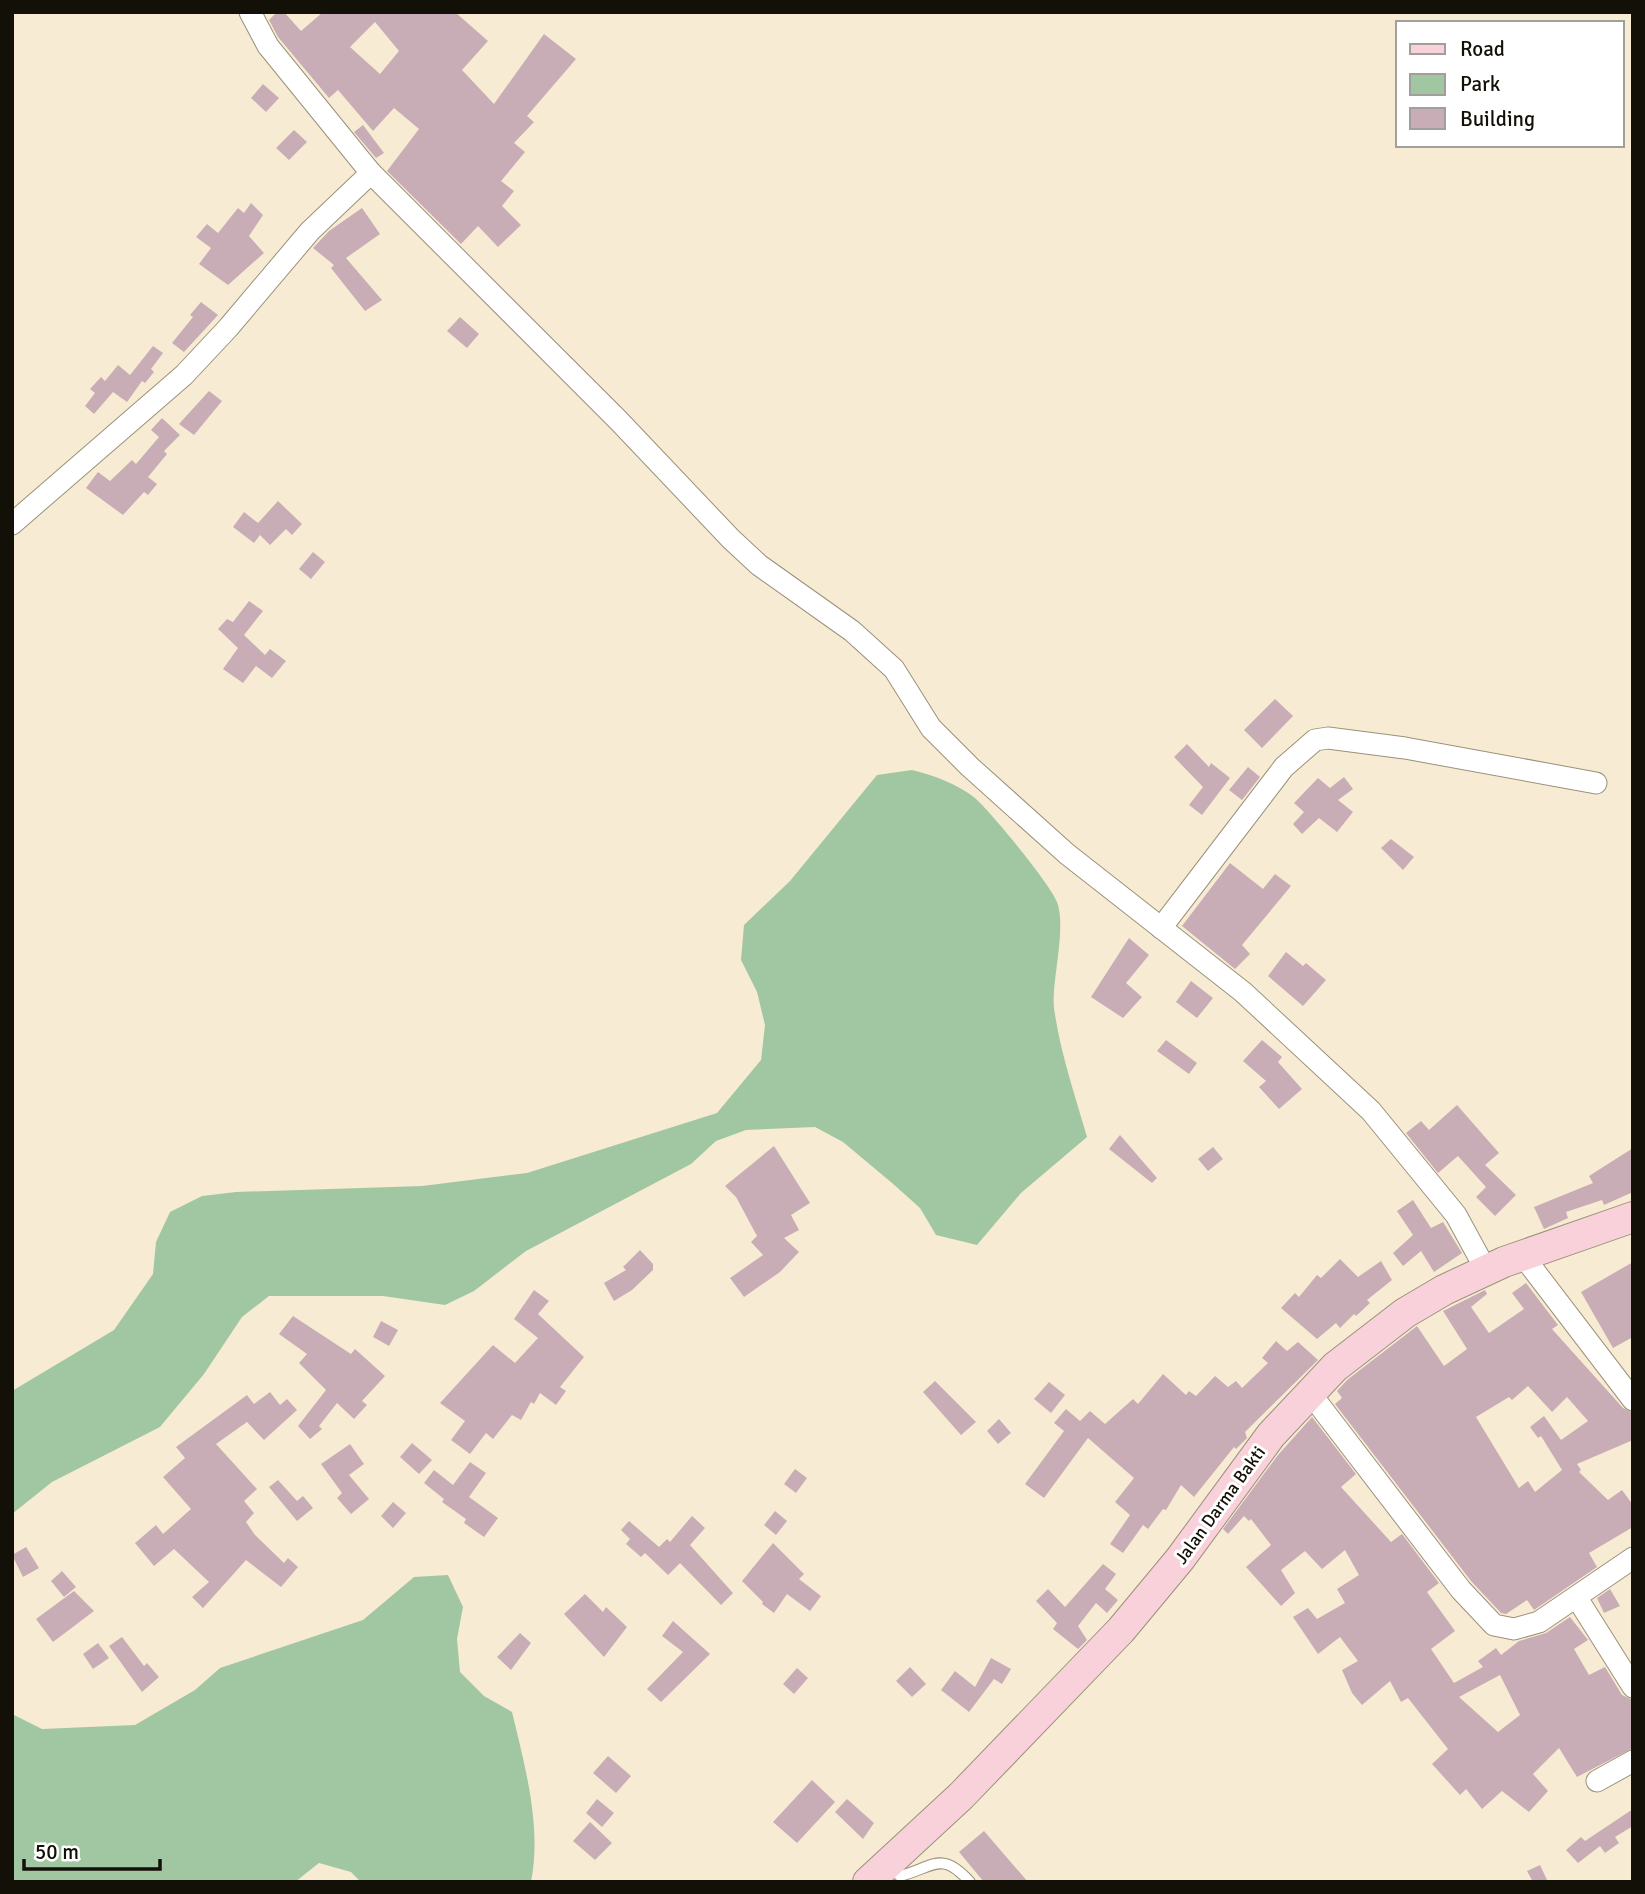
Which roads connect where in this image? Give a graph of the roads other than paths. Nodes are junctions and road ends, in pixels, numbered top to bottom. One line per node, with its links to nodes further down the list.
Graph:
1 (250, 12): 2 (street)
2 (371, 173): 3 (street); 5 (street)
3 (12, 524)
4 (1596, 783): 5 (street)
5 (1161, 928): 8 (street)
6 (1633, 1217): 7 (street, Jalan Darma Bakti)
7 (1523, 1255): 8 (street, Jalan Darma Bakti); 10 (street)
8 (1486, 1270): 9 (street, Jalan Darma Bakti)
9 (1310, 1393): 12 (street); 16 (street, Jalan Darma Bakti)
10 (1633, 1400)
11 (1633, 1558): 12 (street)
12 (1577, 1598): 13 (street)
13 (1633, 1687)
14 (1633, 1761): 15 (street)
15 (1597, 1781)
16 (878, 1873): 17 (lane)
17 (970, 1882)

